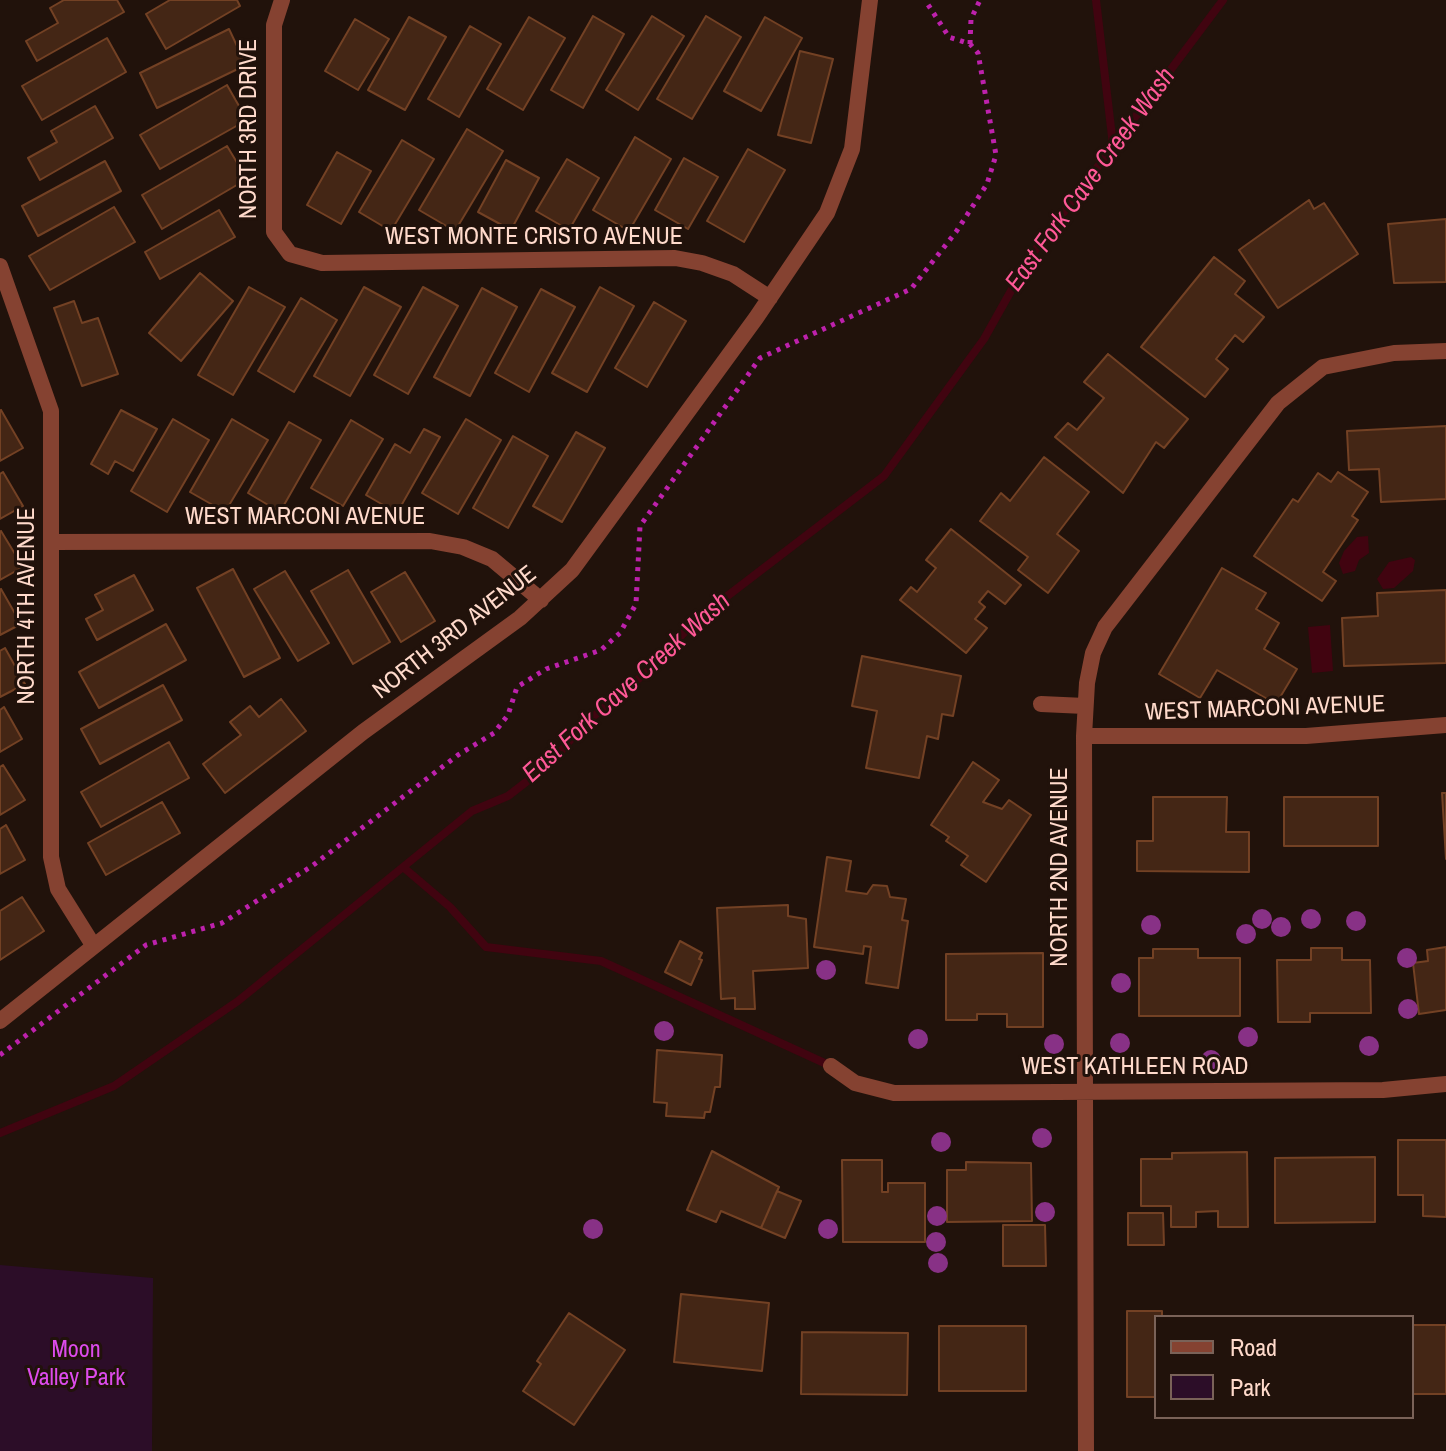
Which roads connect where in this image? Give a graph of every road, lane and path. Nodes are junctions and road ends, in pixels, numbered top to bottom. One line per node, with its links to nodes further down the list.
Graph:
1 (282, 0): 7 (street, NORTH 3RD DRIVE)
2 (870, 0): 9 (street, NORTH 3RD AVENUE)
3 (925, 0): 5 (path)
4 (980, 0): 5 (path)
5 (970, 44): 6 (path)
6 (982, 66)
7 (290, 254): 9 (street, WEST MONTE CRISTO AVENUE)
8 (0, 270): 11 (street, NORTH 4TH AVENUE)
9 (770, 298): 12 (street, NORTH 3RD AVENUE)
10 (1446, 351): 14 (street, NORTH 2ND AVENUE)
11 (52, 542): 12 (street, WEST MARCONI AVENUE); 17 (street, NORTH 4TH AVENUE)
12 (541, 600): 17 (street, NORTH 3RD AVENUE)
13 (1041, 704): 14 (street)
14 (1085, 706): 16 (street, NORTH 2ND AVENUE)
15 (1446, 725): 16 (street, WEST MARCONI AVENUE)
16 (1084, 736): 21 (street, NORTH 2ND AVENUE)
17 (93, 945): 18 (street, NORTH 3RD AVENUE)
18 (0, 1021)
19 (831, 1066): 21 (street, WEST KATHLEEN ROAD)
20 (1446, 1084): 21 (street, WEST KATHLEEN ROAD)
21 (1085, 1093): 22 (street, NORTH 2ND AVENUE)
22 (1086, 1451)

